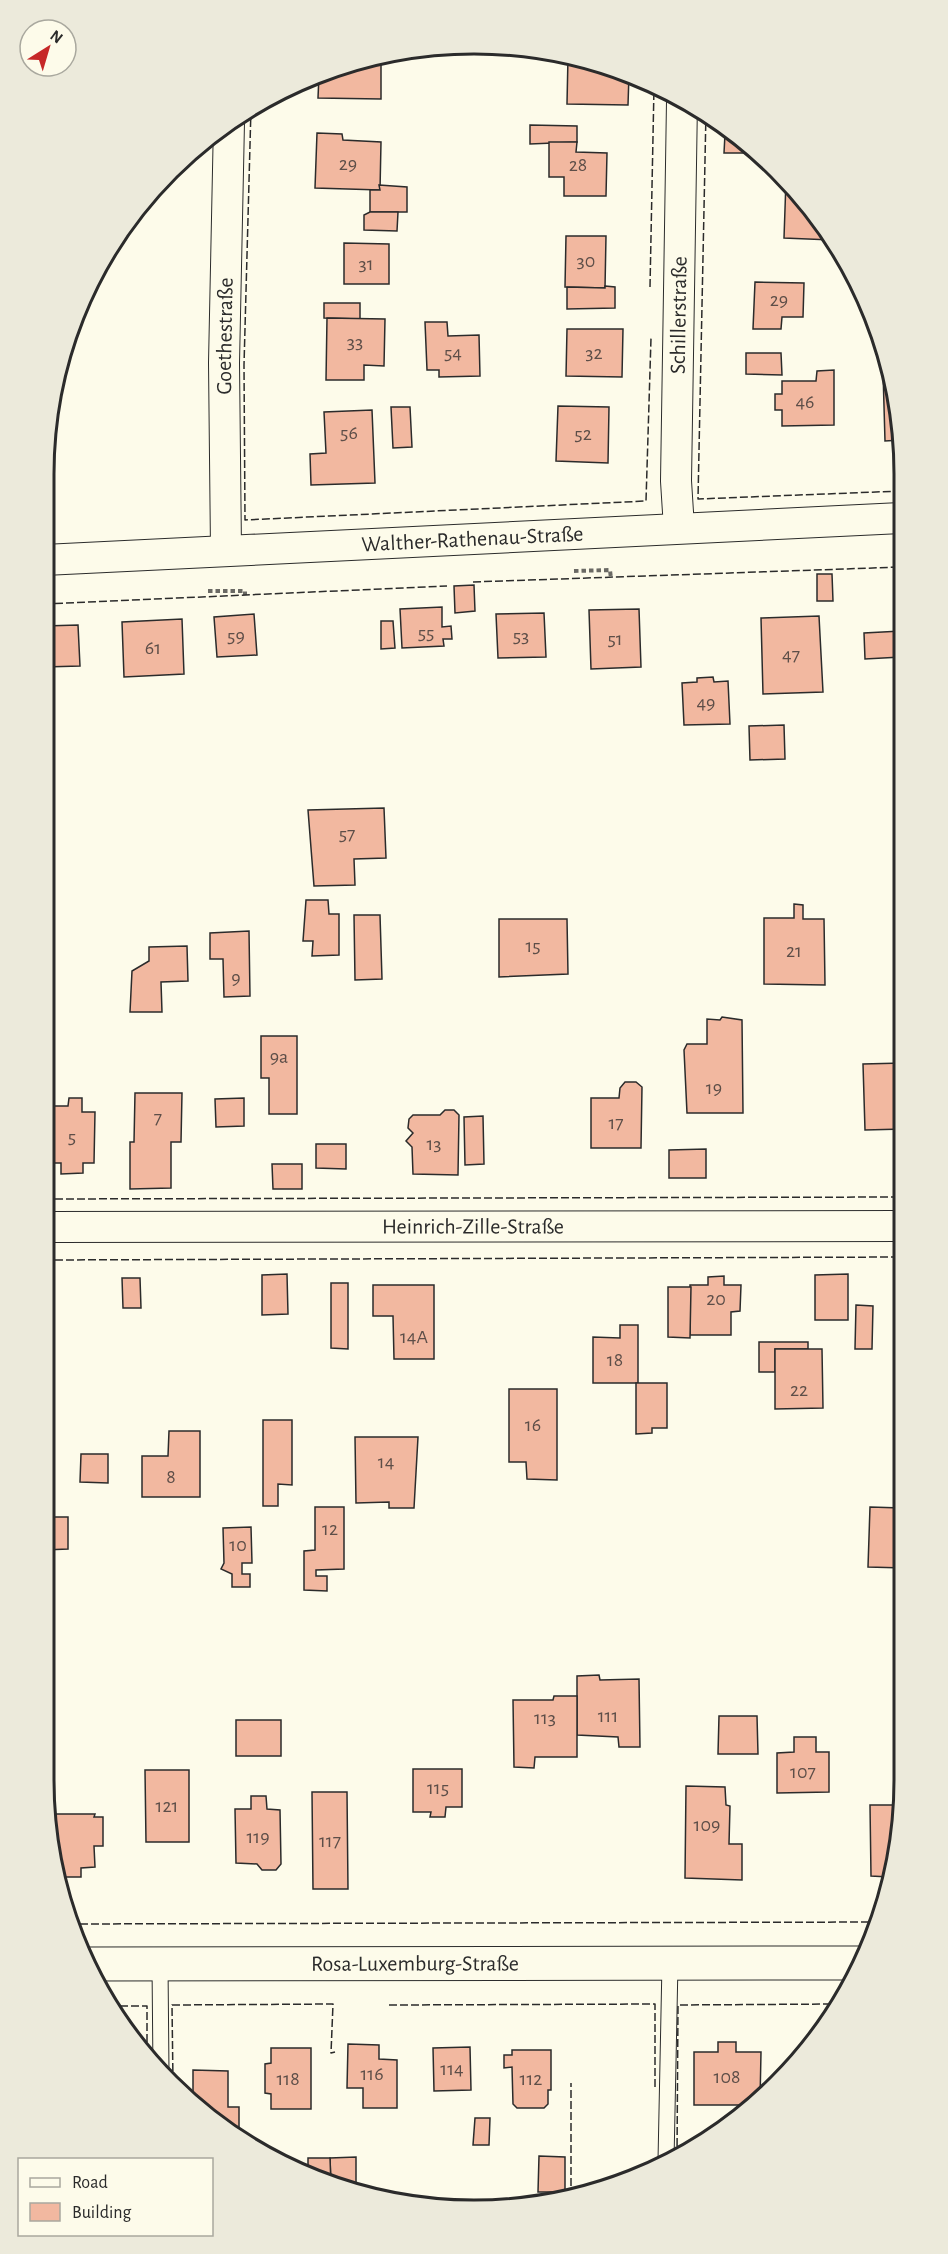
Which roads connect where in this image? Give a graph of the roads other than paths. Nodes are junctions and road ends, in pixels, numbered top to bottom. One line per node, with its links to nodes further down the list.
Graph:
1 (682, 109): 4 (street, Schillerstraße)
2 (229, 134): 5 (street, Goethestraße)
3 (894, 518): 4 (street, Walther-Rathenau-Straße)
4 (679, 528): 5 (street, Walther-Rathenau-Straße)
5 (226, 550): 6 (street, Walther-Rathenau-Straße)
6 (54, 559)
7 (894, 1226): 8 (street, Heinrich-Zille-Straße)
8 (54, 1227)
9 (670, 1963): 10 (street, Rosa-Luxemburg-Straße); 12 (street, Rosa-Luxemburg-Straße); 14 (lane)
10 (852, 1963)
11 (96, 1964): 12 (street, Rosa-Luxemburg-Straße)
12 (160, 1964): 13 (lane)
13 (161, 2060)
14 (666, 2154)

